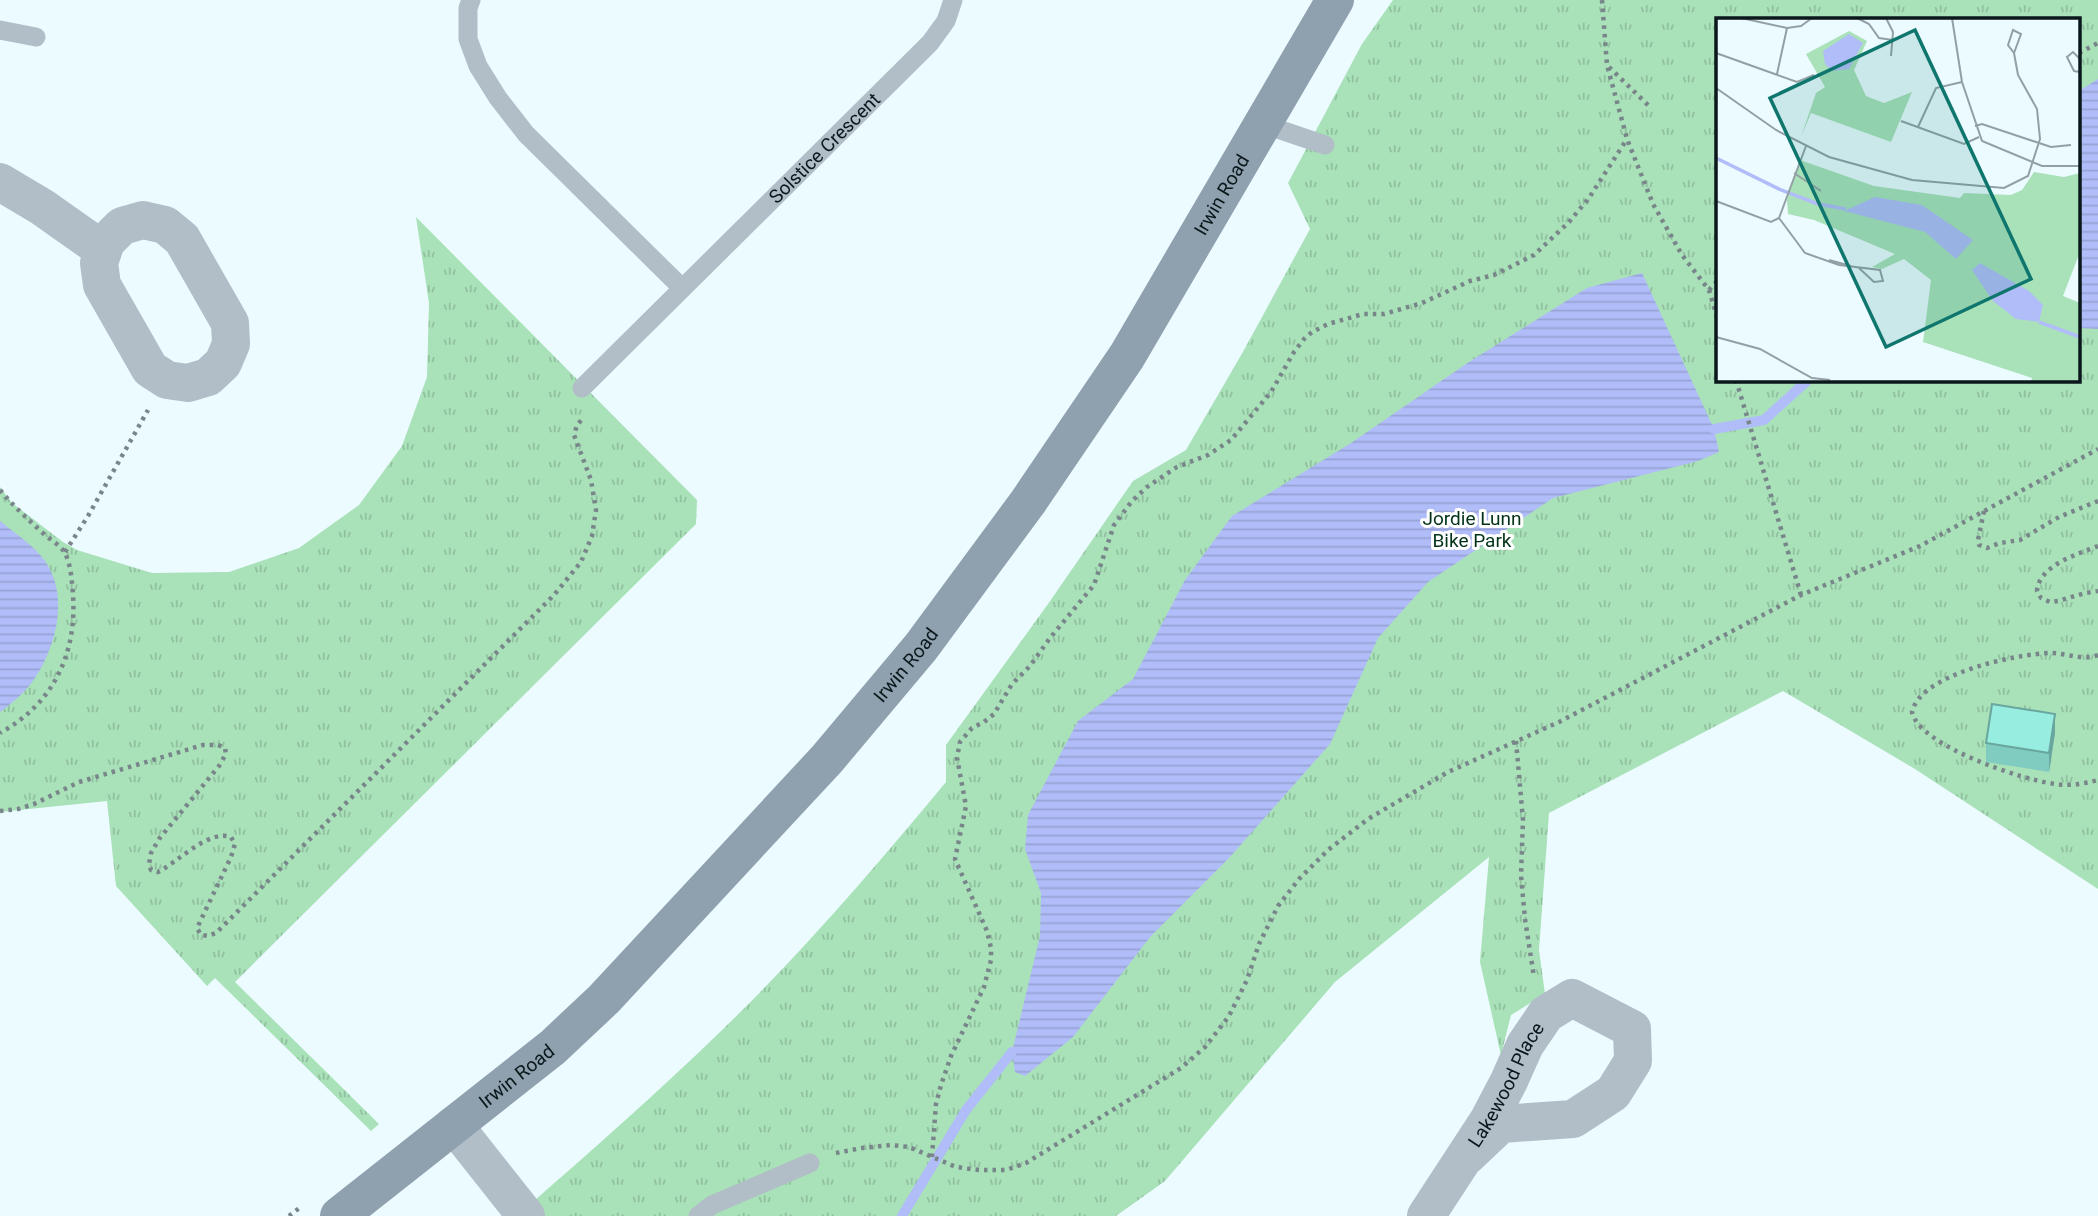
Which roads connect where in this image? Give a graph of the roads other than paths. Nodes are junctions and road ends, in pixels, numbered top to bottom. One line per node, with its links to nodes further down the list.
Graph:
1 (471, 0): 10 (lane)
2 (953, 0): 10 (lane, Solstice Crescent)
3 (1335, 0): 6 (street, Irwin Road)
4 (0, 30): 5 (lane)
5 (36, 37)
6 (1263, 124): 7 (lane); 12 (street, Irwin Road)
7 (1325, 145)
8 (0, 182): 9 (street)
9 (103, 250)
10 (682, 288): 11 (lane, Solstice Crescent)
11 (582, 388)
12 (454, 1125): 16 (street, Irwin Road); 17 (street)
13 (1467, 1156): 13 (street, Lakewood Place); 15 (street, Lakewood Place)
14 (810, 1163): 18 (lane)
15 (1434, 1205): 19 (street, Lakewood Place)
16 (339, 1216)
17 (526, 1216)
18 (698, 1216)
19 (1410, 1216)

